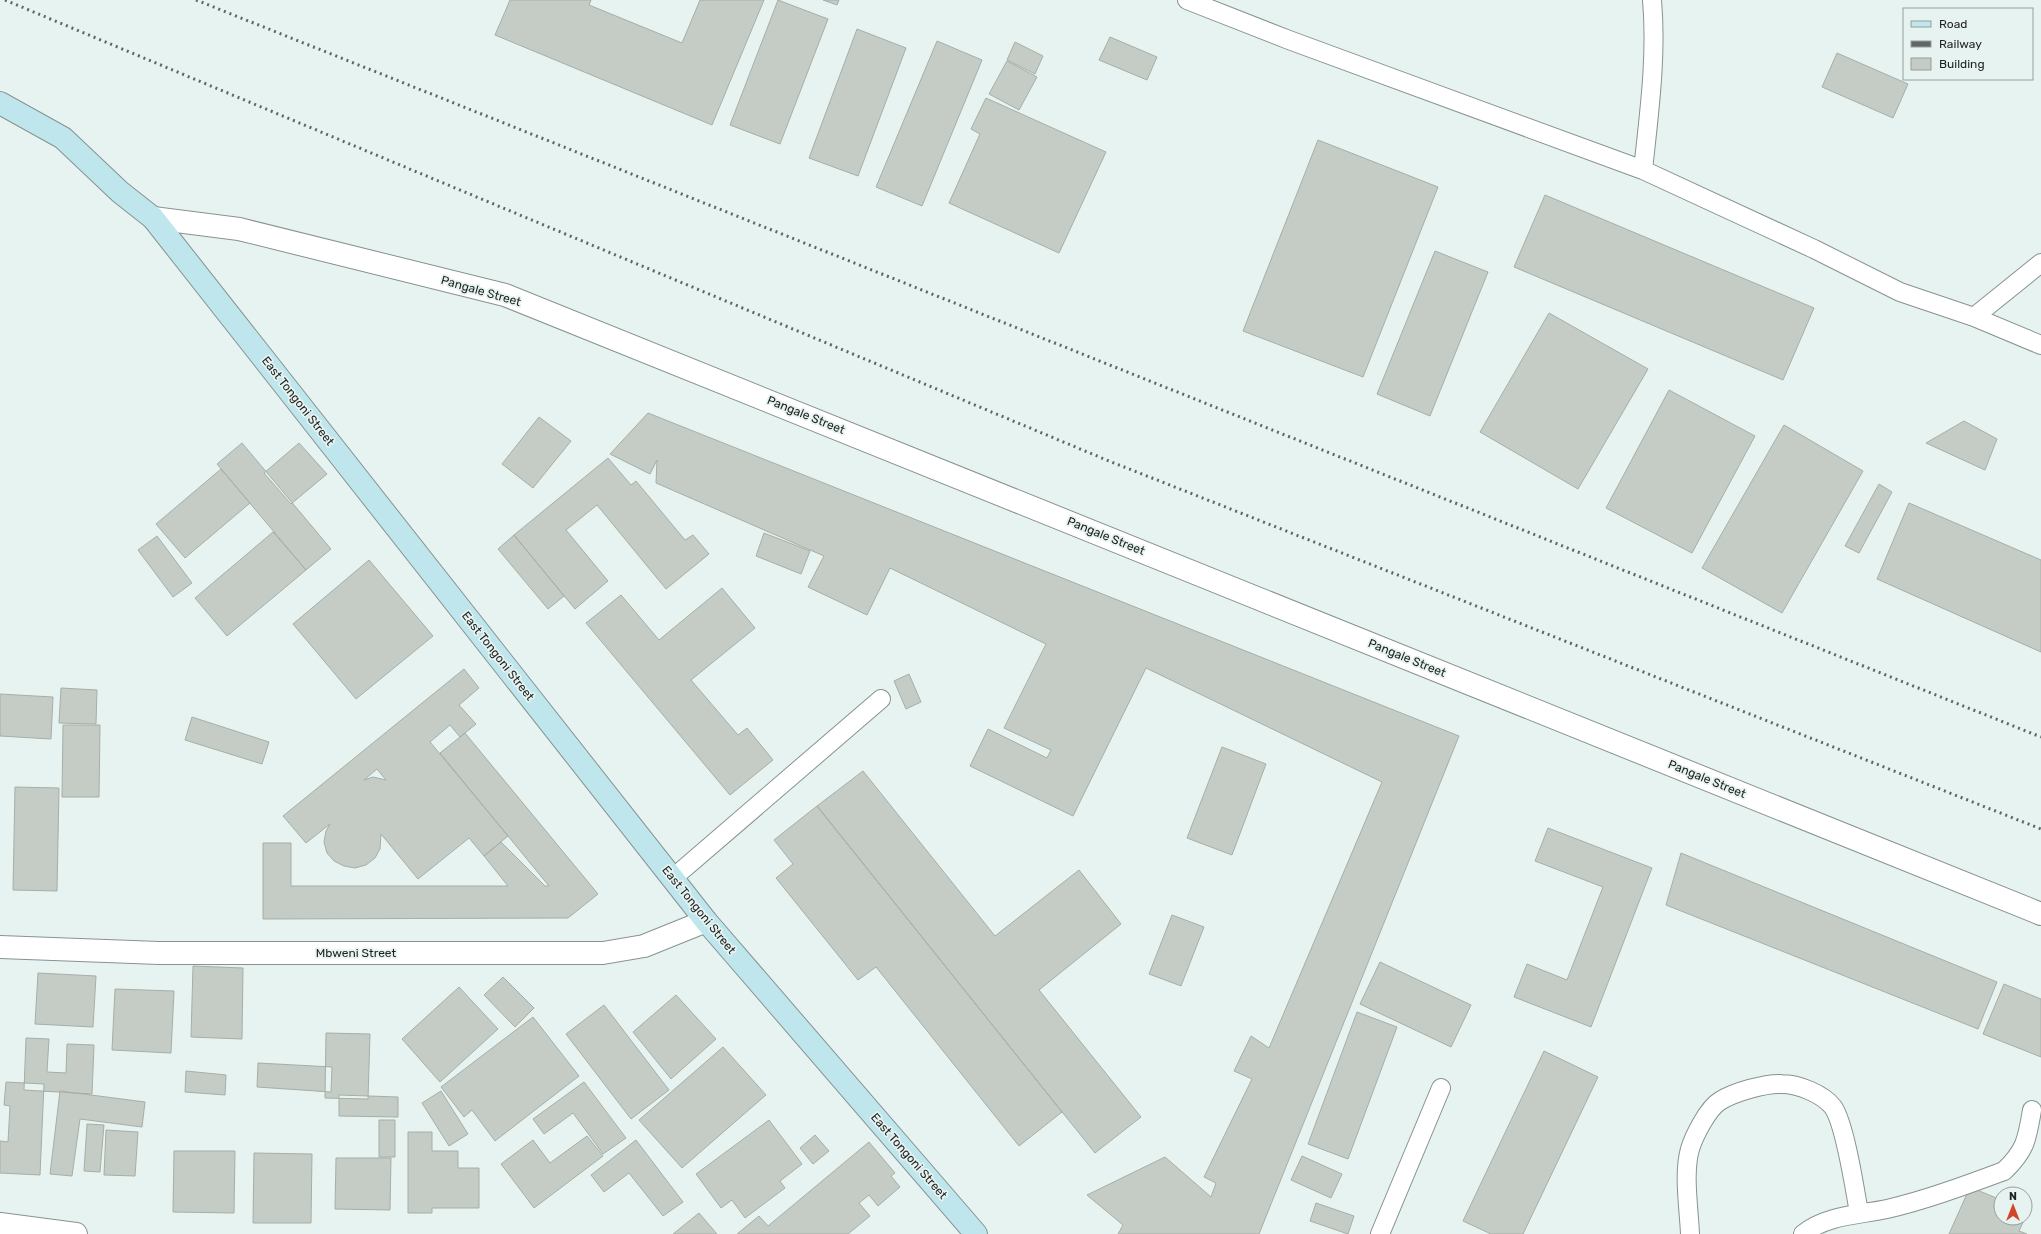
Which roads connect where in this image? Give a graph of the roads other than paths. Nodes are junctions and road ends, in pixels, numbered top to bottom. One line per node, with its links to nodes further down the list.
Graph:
1 (1187, 0): 4 (lane)
2 (1652, 0): 4 (lane)
3 (0, 103): 5 (street, East Tongoni Street)
4 (1643, 170): 7 (lane)
5 (153, 218): 10 (street, East Tongoni Street); 11 (street, Pangale Street)
6 (2041, 263): 7 (lane)
7 (1974, 317): 8 (lane)
8 (2041, 345)
9 (882, 699): 10 (lane)
10 (673, 878): 12 (street, East Tongoni Street)
11 (2041, 914)
12 (706, 921): 13 (street, Mbweni Street); 19 (street, East Tongoni Street)
13 (0, 947)
14 (1442, 1088): 20 (lane)
15 (2032, 1110): 16 (lane)
16 (1859, 1213): 21 (lane); 22 (lane)
17 (0, 1224): 18 (street)
18 (76, 1234)
19 (976, 1234)
20 (1380, 1234)
21 (1690, 1234)
22 (1803, 1234)

